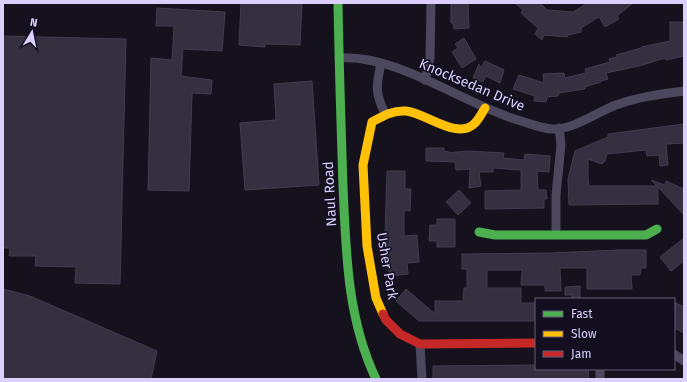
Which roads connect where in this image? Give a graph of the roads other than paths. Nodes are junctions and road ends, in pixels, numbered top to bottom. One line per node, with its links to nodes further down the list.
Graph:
1 (338, 3): 3 (street, Naul Road)
2 (431, 3): 5 (street)
3 (339, 58): 4 (street, Knocksedan Drive); 17 (street, Naul Road)
4 (381, 64): 5 (street, Knocksedan Drive); 8 (street)
5 (425, 80): 7 (street, Knocksedan Drive)
6 (684, 92): 9 (street, Knocksedan Drive)
7 (485, 108): 8 (street); 9 (street, Knocksedan Drive)
8 (385, 113): 14 (street, Usher Park)
9 (559, 128): 12 (street)
10 (657, 229): 12 (street)
11 (479, 232): 12 (street)
12 (556, 234)
13 (535, 343): 14 (street, Usher Park)
14 (420, 344): 18 (street)
15 (675, 355): 16 (street)
16 (684, 361)
17 (376, 379)
18 (422, 379)

